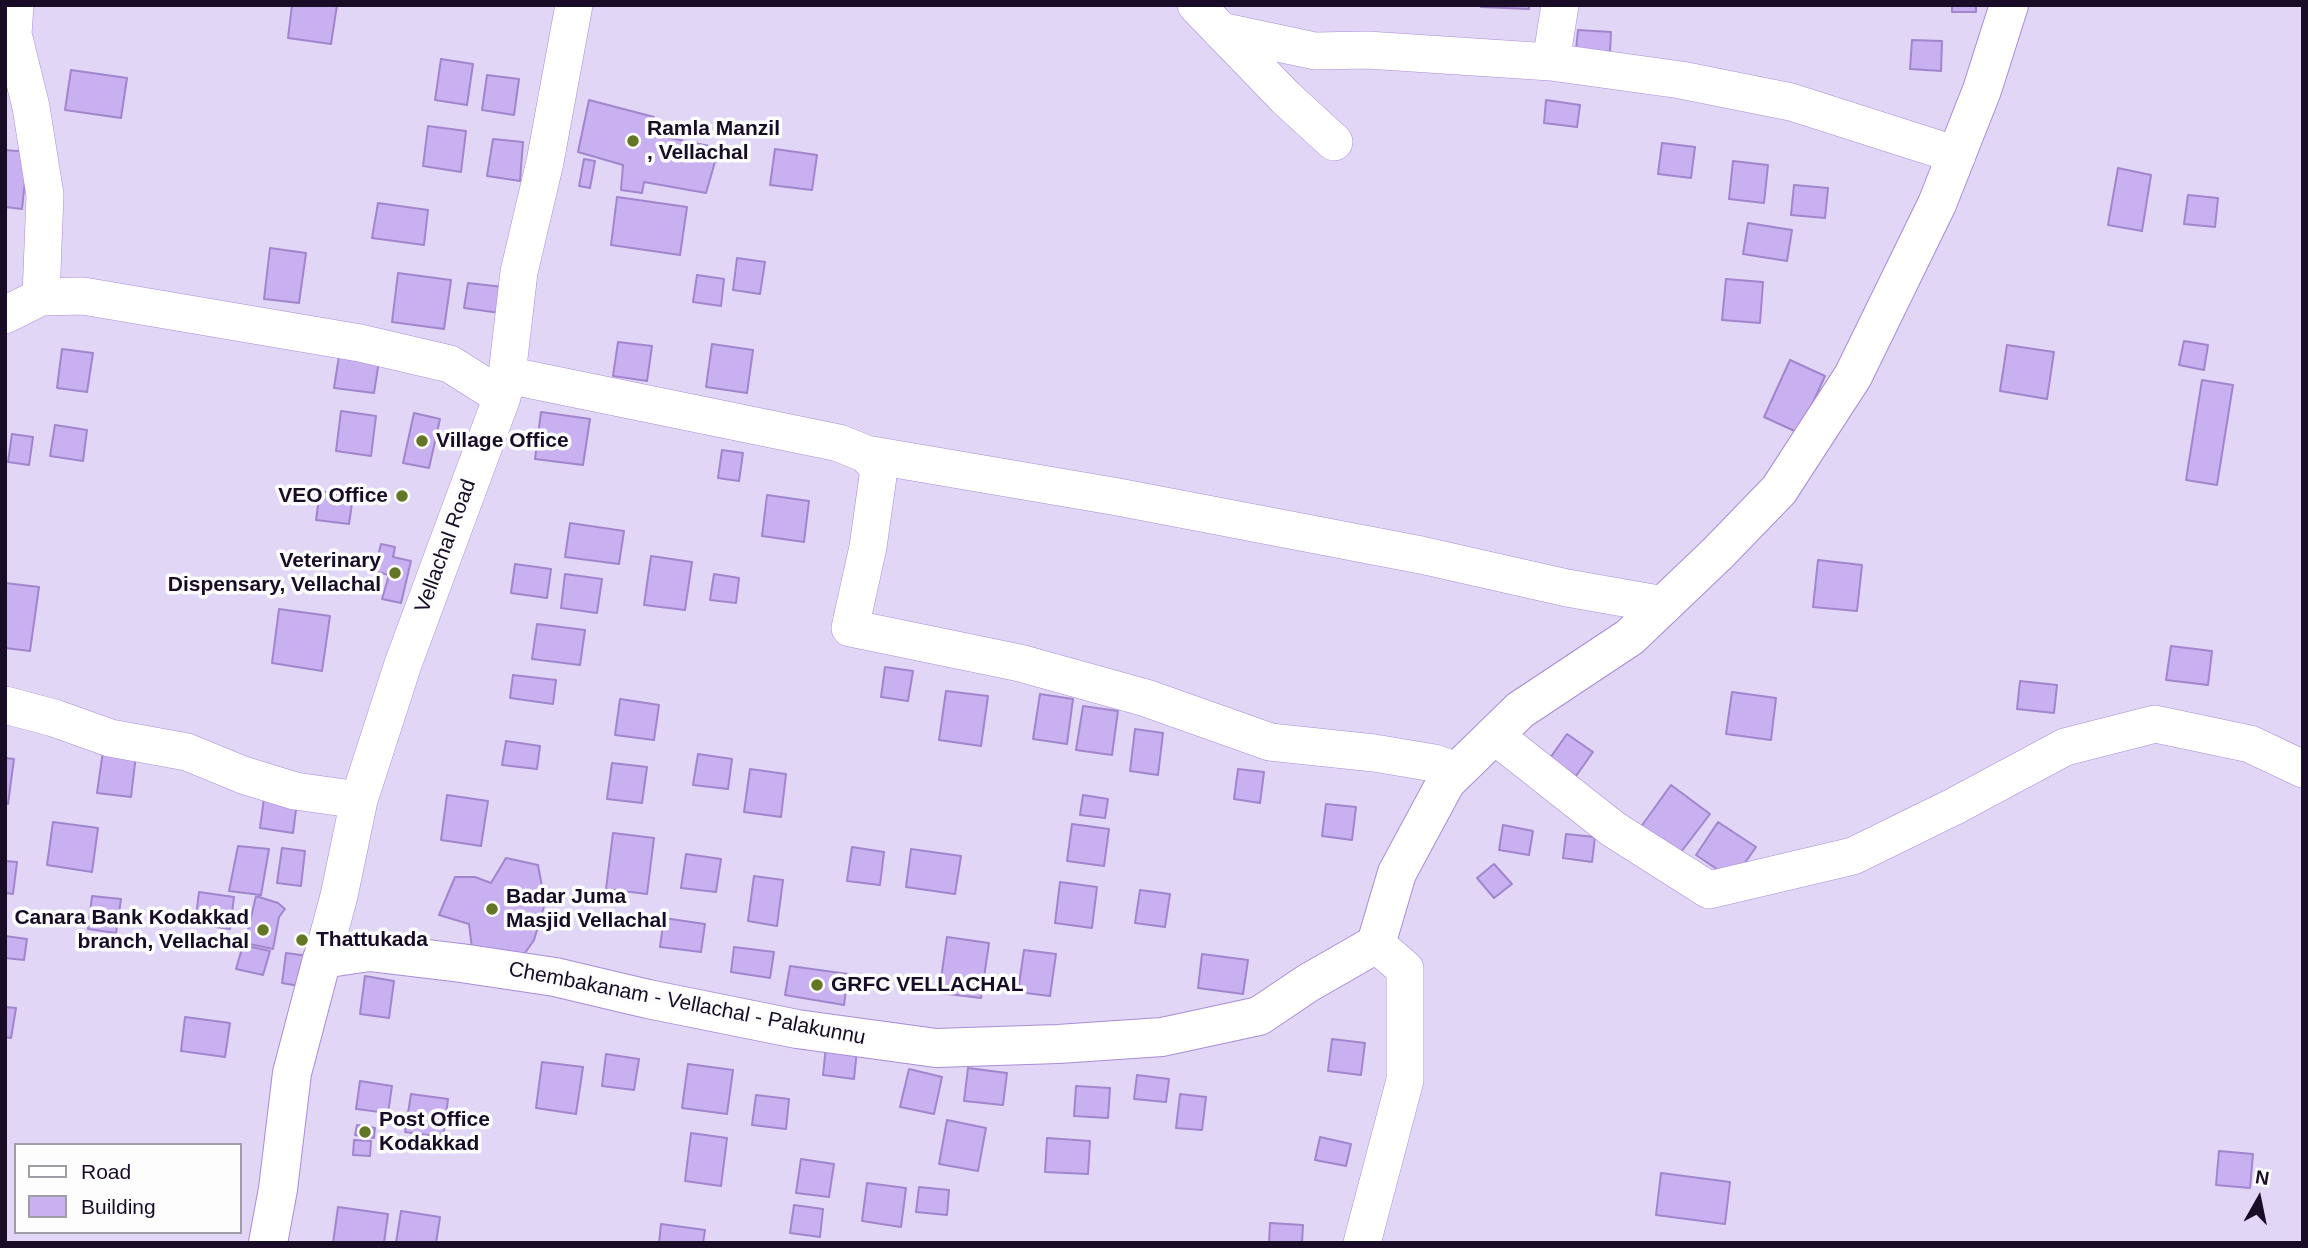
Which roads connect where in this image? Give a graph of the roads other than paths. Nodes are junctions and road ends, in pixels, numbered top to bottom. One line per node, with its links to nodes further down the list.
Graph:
1 (15, 5): 10 (street)
2 (575, 5): 12 (street, Vellachal Road)
3 (1196, 5): 6 (street)
4 (1560, 5): 7 (street)
5 (2010, 5): 9 (main road)
6 (1221, 31): 7 (street); 8 (street)
7 (1551, 62): 9 (street)
8 (1334, 142)
9 (1957, 155): 14 (main road)
10 (41, 297): 11 (street); 12 (street)
11 (5, 315)
12 (504, 386): 13 (street); 19 (street, Vellachal Road)
13 (866, 454): 14 (street); 18 (street)
14 (1664, 605): 16 (main road)
15 (5, 705): 19 (street)
16 (1494, 735): 17 (street); 18 (main road)
17 (2303, 769)
18 (1456, 771): 20 (main road)
19 (359, 800): 21 (street, Vellachal Road)
20 (1376, 944): 21 (main road, Chembakanam - Vellachal - Palakunnu); 23 (street)
21 (322, 959): 22 (main road)
22 (268, 1243)
23 (1362, 1243)

